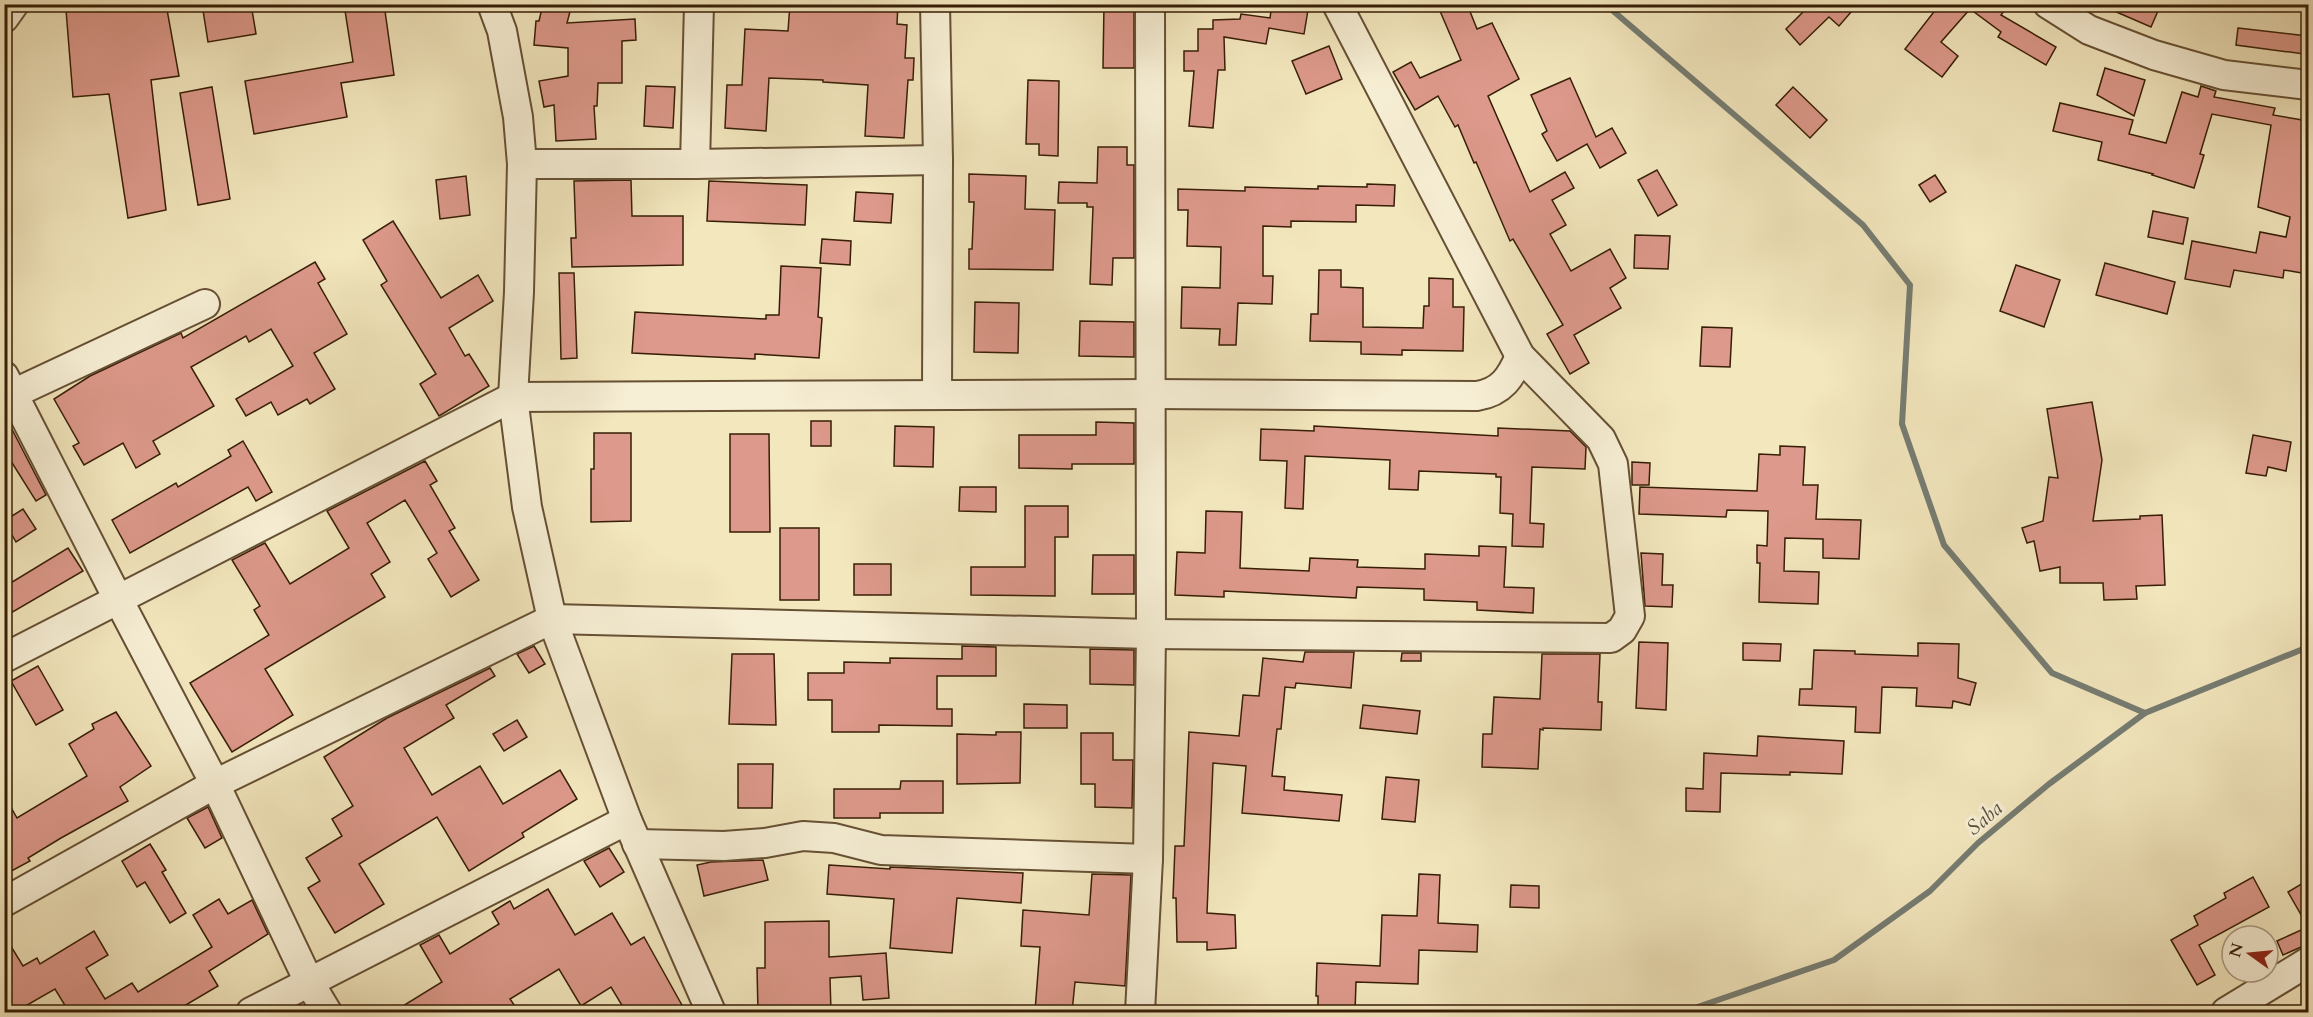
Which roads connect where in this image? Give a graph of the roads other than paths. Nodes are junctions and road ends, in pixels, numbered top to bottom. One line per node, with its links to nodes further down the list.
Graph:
1 (14, 4): 8 (street)
2 (492, 4): 11 (street)
3 (699, 4): 12 (street)
4 (935, 4): 10 (street)
5 (1150, 4): 17 (street)
6 (1337, 4): 14 (street)
7 (2048, 4): 9 (street)
8 (4, 18)
9 (2308, 85)
10 (938, 160): 12 (street); 16 (street)
11 (522, 164): 12 (street); 18 (street)
12 (695, 164)
13 (205, 304): 15 (street)
14 (1520, 356): 17 (street); 21 (street)
15 (7, 389): 19 (street)
16 (937, 394): 17 (street); 18 (street)
17 (1152, 394): 21 (street)
18 (513, 397): 19 (street); 20 (street)
19 (117, 599): 22 (street); 23 (street)
20 (552, 619): 21 (street); 23 (street); 24 (street)
21 (1150, 634): 25 (street)
22 (4, 658)
23 (215, 784): 26 (street); 28 (street)
24 (632, 832): 25 (street); 28 (street); 31 (street)
25 (1148, 859): 32 (street)
26 (4, 902)
27 (2308, 962): 33 (street)
28 (309, 982): 29 (street); 30 (street)
29 (251, 1012)
30 (327, 1012)
31 (711, 1012)
32 (1140, 1012)
33 (2226, 1012)

